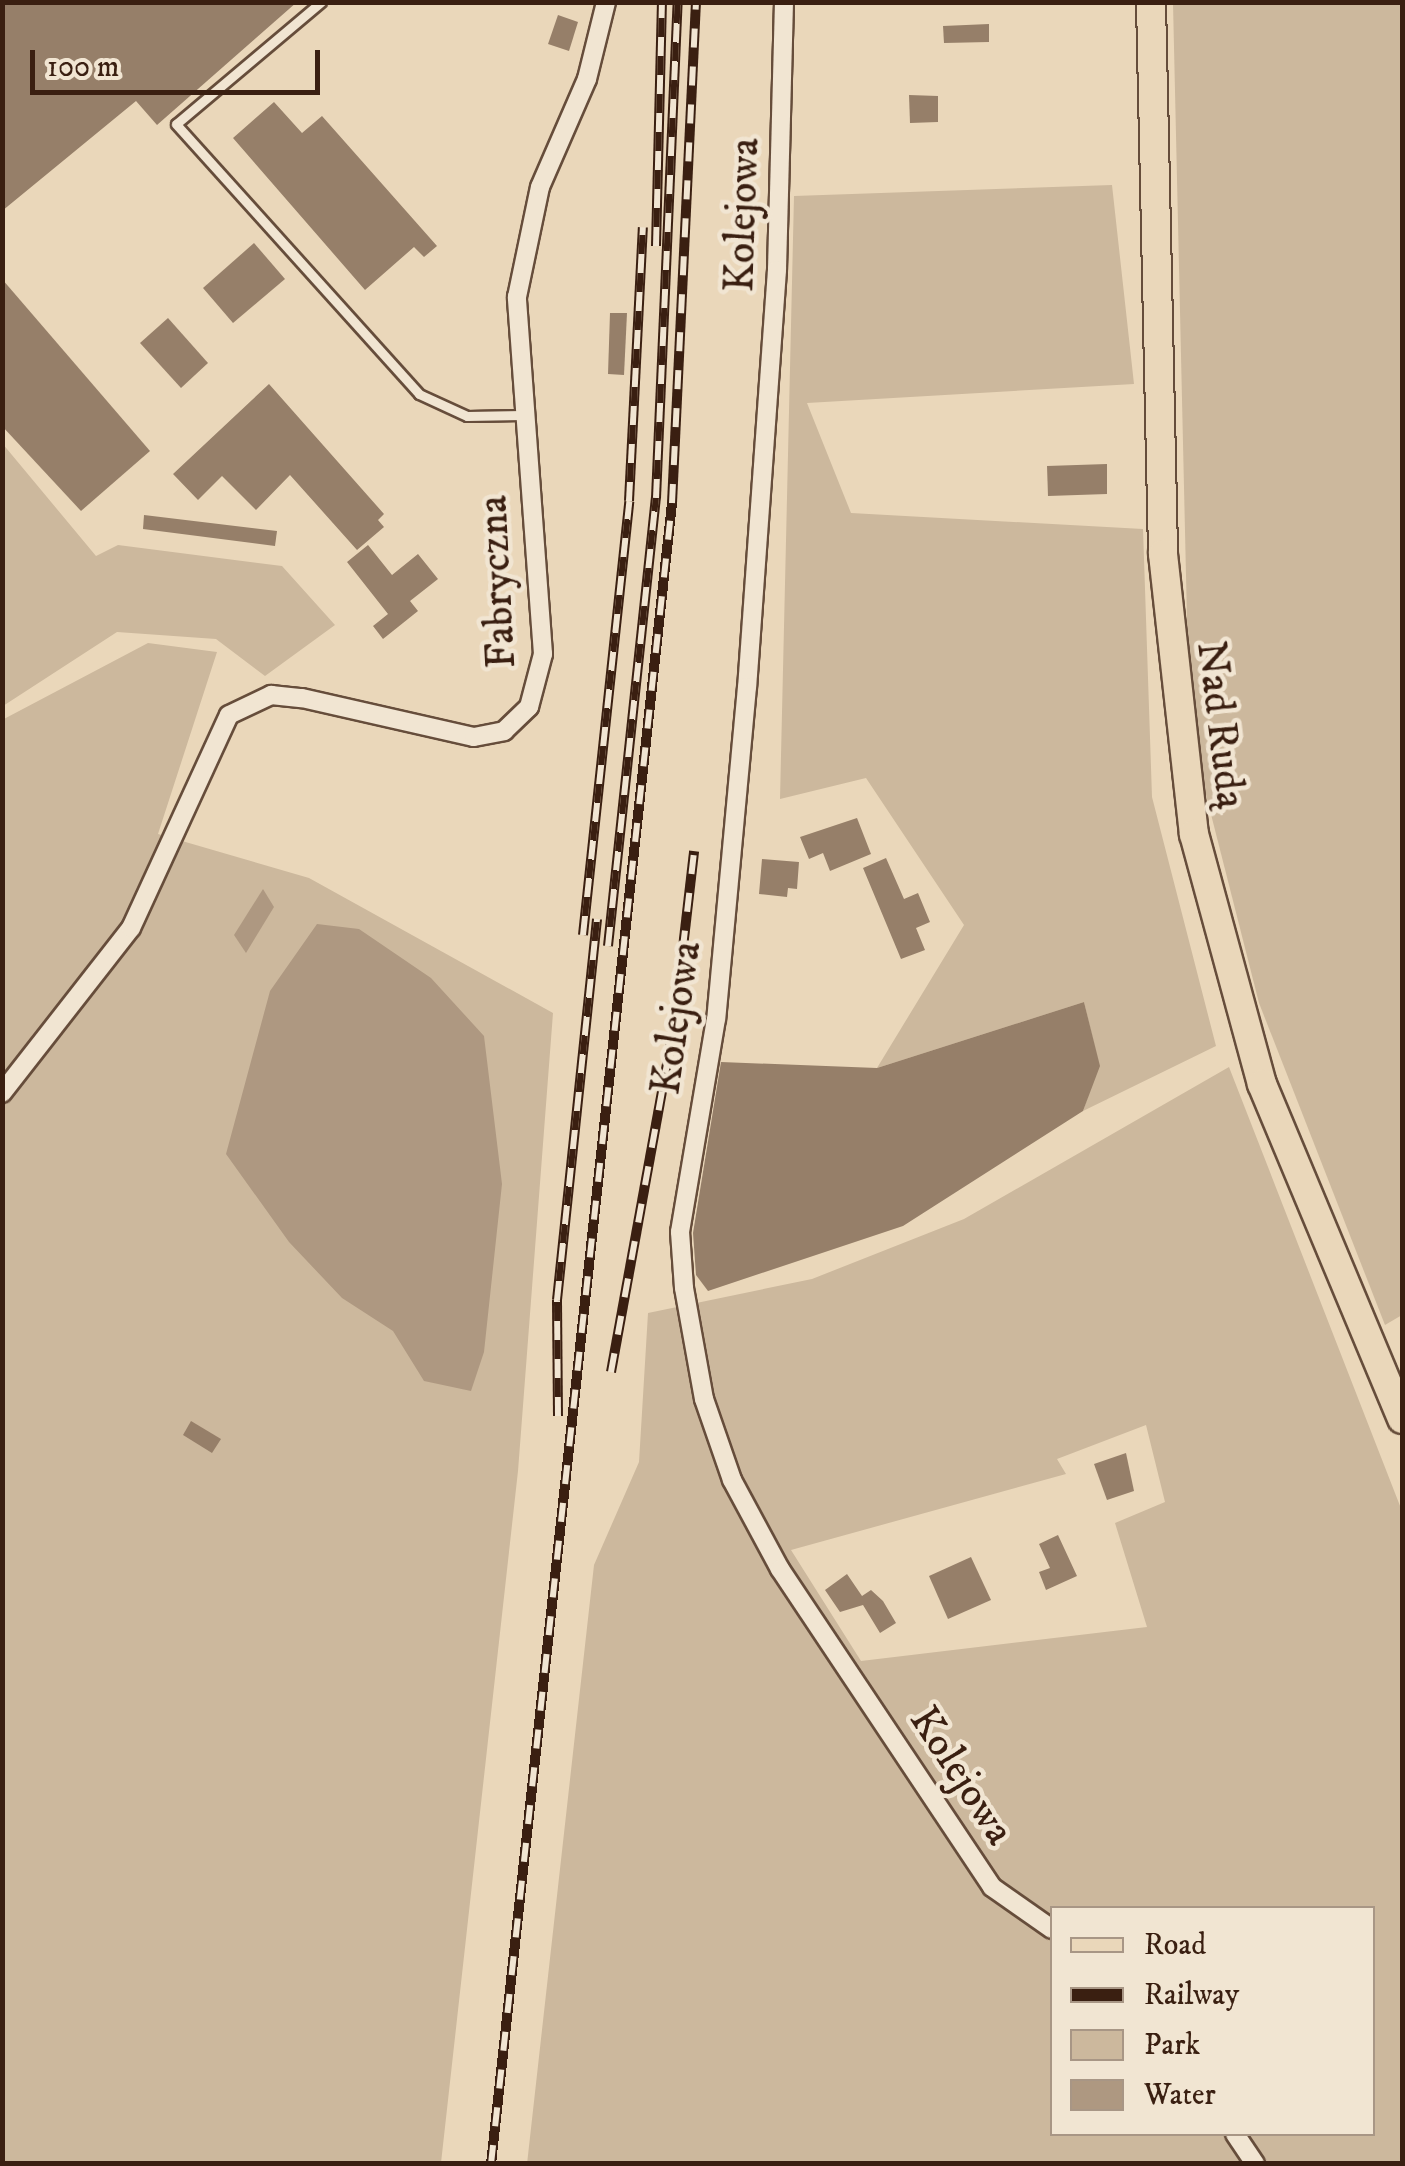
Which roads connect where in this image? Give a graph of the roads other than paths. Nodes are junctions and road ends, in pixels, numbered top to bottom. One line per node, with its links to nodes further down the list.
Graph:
1 (322, 2): 5 (lane)
2 (606, 2): 5 (street, Fabryczna)
3 (784, 2): 8 (street, Kolejowa)
4 (1150, 2): 7 (main road, Nad Rudą)
5 (522, 416): 6 (street, Fabryczna)
6 (2, 1093)
7 (1402, 1420)
8 (1050, 1928)
9 (1236, 2136): 10 (street)
10 (1256, 2164)

